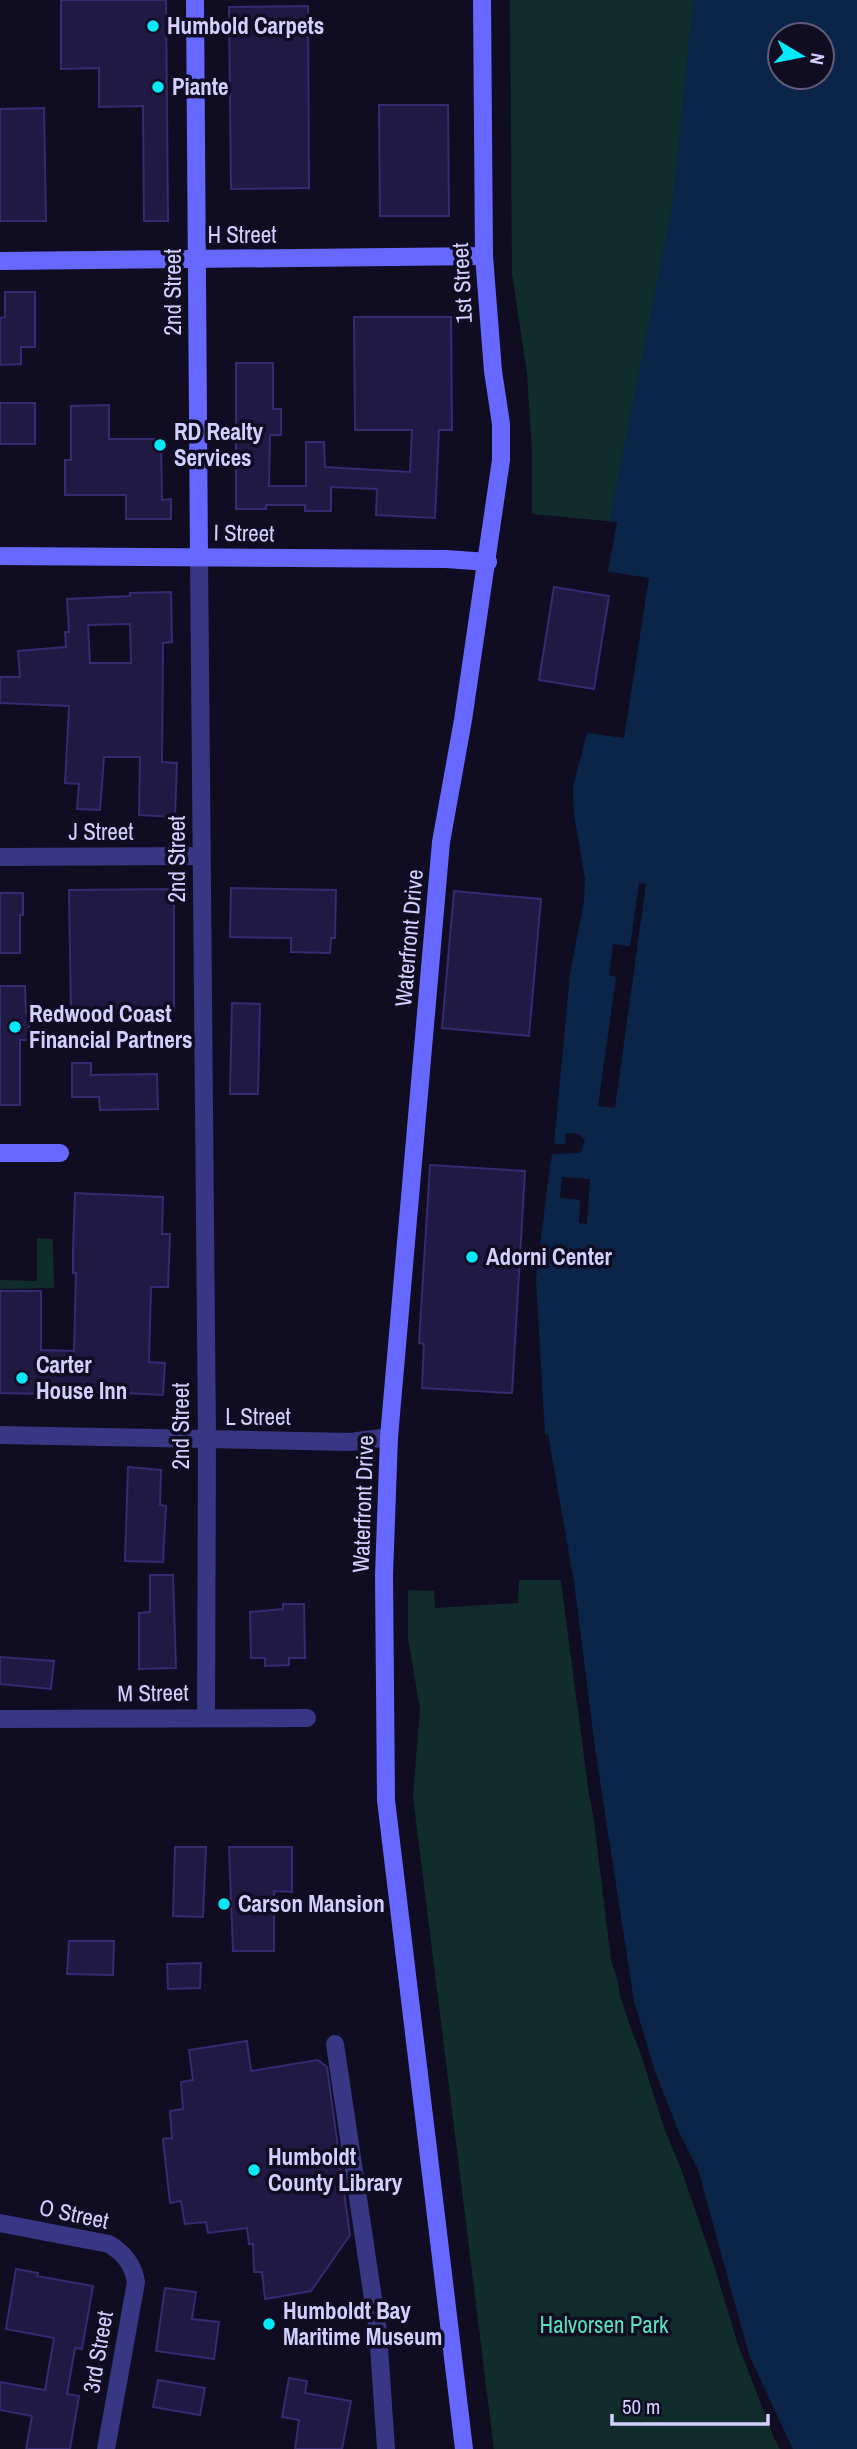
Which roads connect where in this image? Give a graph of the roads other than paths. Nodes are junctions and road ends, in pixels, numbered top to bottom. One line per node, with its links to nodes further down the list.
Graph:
1 (195, 0): 4 (street, 2nd Street)
2 (482, 0): 3 (street, 1st Street)
3 (484, 257): 4 (street, H Street); 8 (street, 1st Street)
4 (197, 260): 5 (street, H Street); 7 (street, 2nd Street)
5 (0, 261)
6 (0, 556): 7 (street, I Street)
7 (199, 557): 8 (street, I Street); 10 (street, 2nd Street)
8 (488, 562): 14 (street, Waterfront Drive)
9 (0, 856): 10 (street, J Street)
10 (201, 856): 15 (street, 2nd Street)
11 (0, 1153): 12 (street)
12 (60, 1153)
13 (0, 1435): 15 (street, L Street)
14 (389, 1437): 15 (street, L Street); 24 (street, Waterfront Drive)
15 (207, 1441): 16 (street, 2nd Street)
16 (206, 1717): 17 (street, M Street); 18 (street, M Street)
17 (307, 1717)
18 (0, 1719)
19 (335, 2044): 23 (street)
20 (0, 2223): 21 (street, O Street)
21 (131, 2264): 22 (street, 3rd Street)
22 (106, 2449)
23 (386, 2449)
24 (464, 2449)

